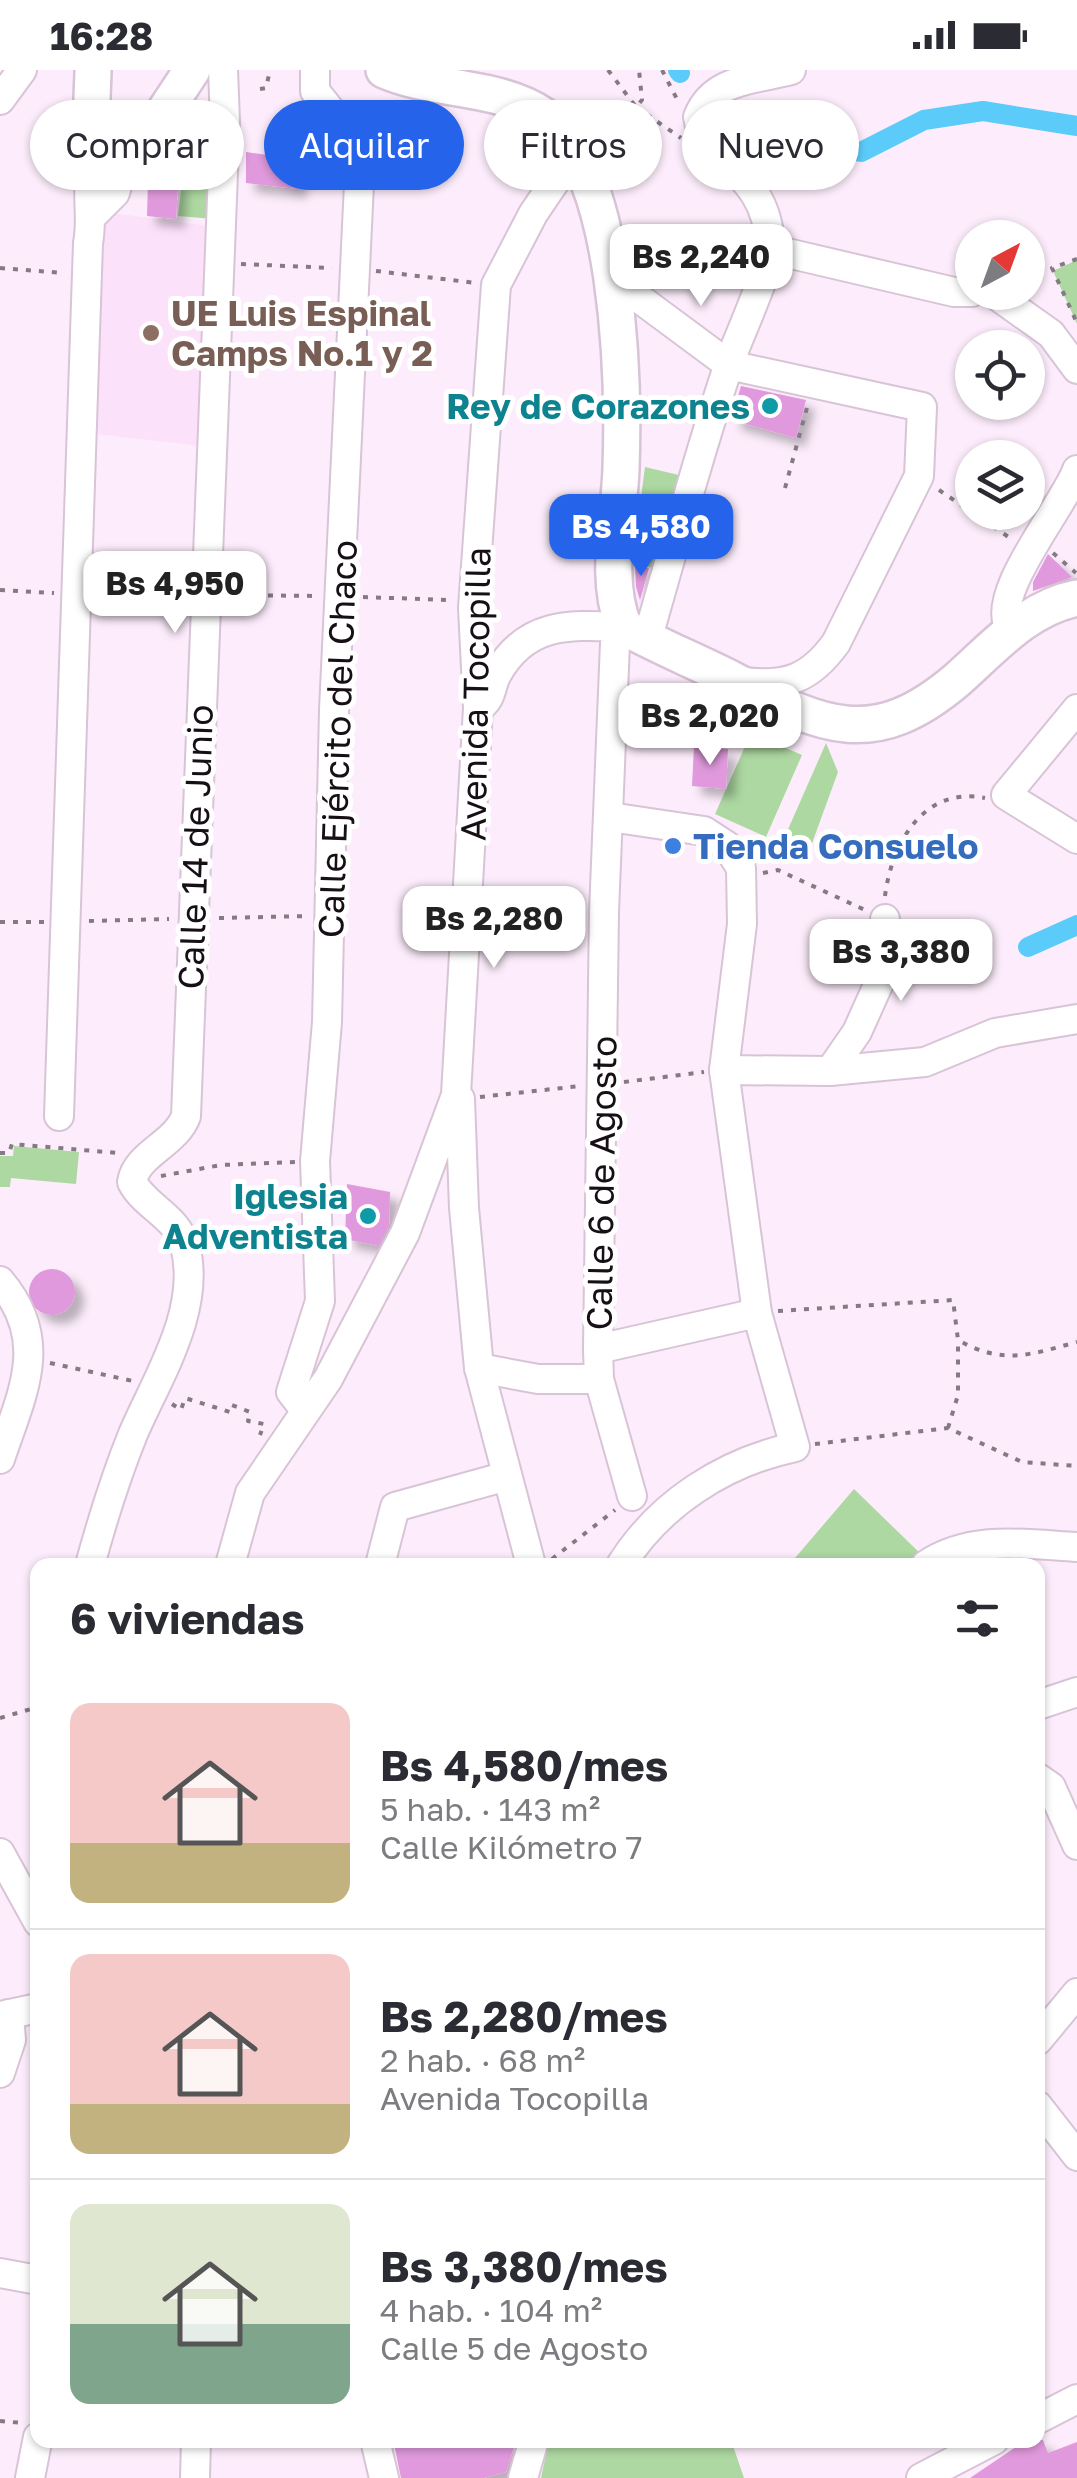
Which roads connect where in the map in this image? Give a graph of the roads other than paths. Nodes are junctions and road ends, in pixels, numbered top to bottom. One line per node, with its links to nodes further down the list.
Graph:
1 (22, 70): 8 (street)
2 (92, 70): 9 (main road)
3 (192, 70): 10 (main road)
4 (223, 70): 46 (street, Calle 14 de Junio)
5 (315, 70): 41 (street, Calle Ejército del Chaco)
6 (384, 70): 11 (main road)
7 (791, 70): 15 (street)
8 (0, 100)
9 (93, 100)
10 (172, 100)
11 (508, 100)
12 (115, 190): 35 (street)
13 (549, 190): 26 (street, Avenida Tocopilla)
14 (593, 190): 24 (main road)
15 (770, 250): 16 (street); 19 (street, Calle 6 de Agosto)
16 (955, 292)
17 (640, 299): 19 (street)
18 (1017, 310): 20 (street)
19 (729, 365): 24 (street, Calle 6 de Agosto); 25 (street)
20 (1077, 369)
21 (1077, 470): 23 (street)
22 (1077, 598): 23 (main road)
23 (1011, 629): 25 (main road)
24 (635, 634): 25 (main road); 26 (street); 28 (street, Calle 6 de Agosto)
25 (733, 680)
26 (478, 708): 34 (street, Avenida Tocopilla)
27 (1077, 709): 29 (street)
28 (610, 817): 32 (street); 38 (street, Calle 6 de Agosto)
29 (1077, 839)
30 (885, 919): 33 (street)
31 (1077, 1020): 33 (street)
32 (724, 1070): 33 (street); 37 (street)
33 (830, 1071)
34 (456, 1095): 39 (street); 41 (street, Avenida Tocopilla)
35 (58, 1116)
36 (0, 1281): 42 (street)
37 (757, 1312): 38 (street); 50 (street)
38 (598, 1350): 40 (street, Calle 6 de Agosto)
39 (479, 1368): 40 (street); 43 (street)
40 (598, 1379): 44 (street, Calle 6 de Agosto)
41 (304, 1410): 47 (street, Avenida Tocopilla)
42 (0, 1459)
43 (508, 1476): 48 (street); 49 (street)
44 (632, 1496)
45 (1077, 1547): 51 (street)
46 (92, 1558)
47 (232, 1558)
48 (382, 1558)
49 (528, 1558)
50 (625, 1558)
51 (940, 1558)
52 (1077, 1692): 53 (street)
53 (1045, 1703)
54 (1045, 1782): 55 (street)
55 (1077, 1846)
56 (0, 1852): 57 (street)
57 (30, 1907)
58 (1077, 1993): 61 (street)
59 (30, 2010): 60 (street)
60 (4, 2015): 62 (street)
61 (1045, 2032)
62 (0, 2073)
63 (1045, 2115): 64 (street)
64 (1077, 2156)
65 (0, 2273): 66 (street)
66 (30, 2279)
67 (1077, 2399): 68 (street)
68 (1045, 2415)
69 (36, 2448): 74 (street)
70 (196, 2448): 75 (street)
71 (378, 2448): 76 (street)
72 (532, 2448): 77 (street)
73 (978, 2448): 78 (street)
74 (30, 2478)
75 (195, 2478)
76 (384, 2478)
77 (523, 2478)
78 (920, 2478)

